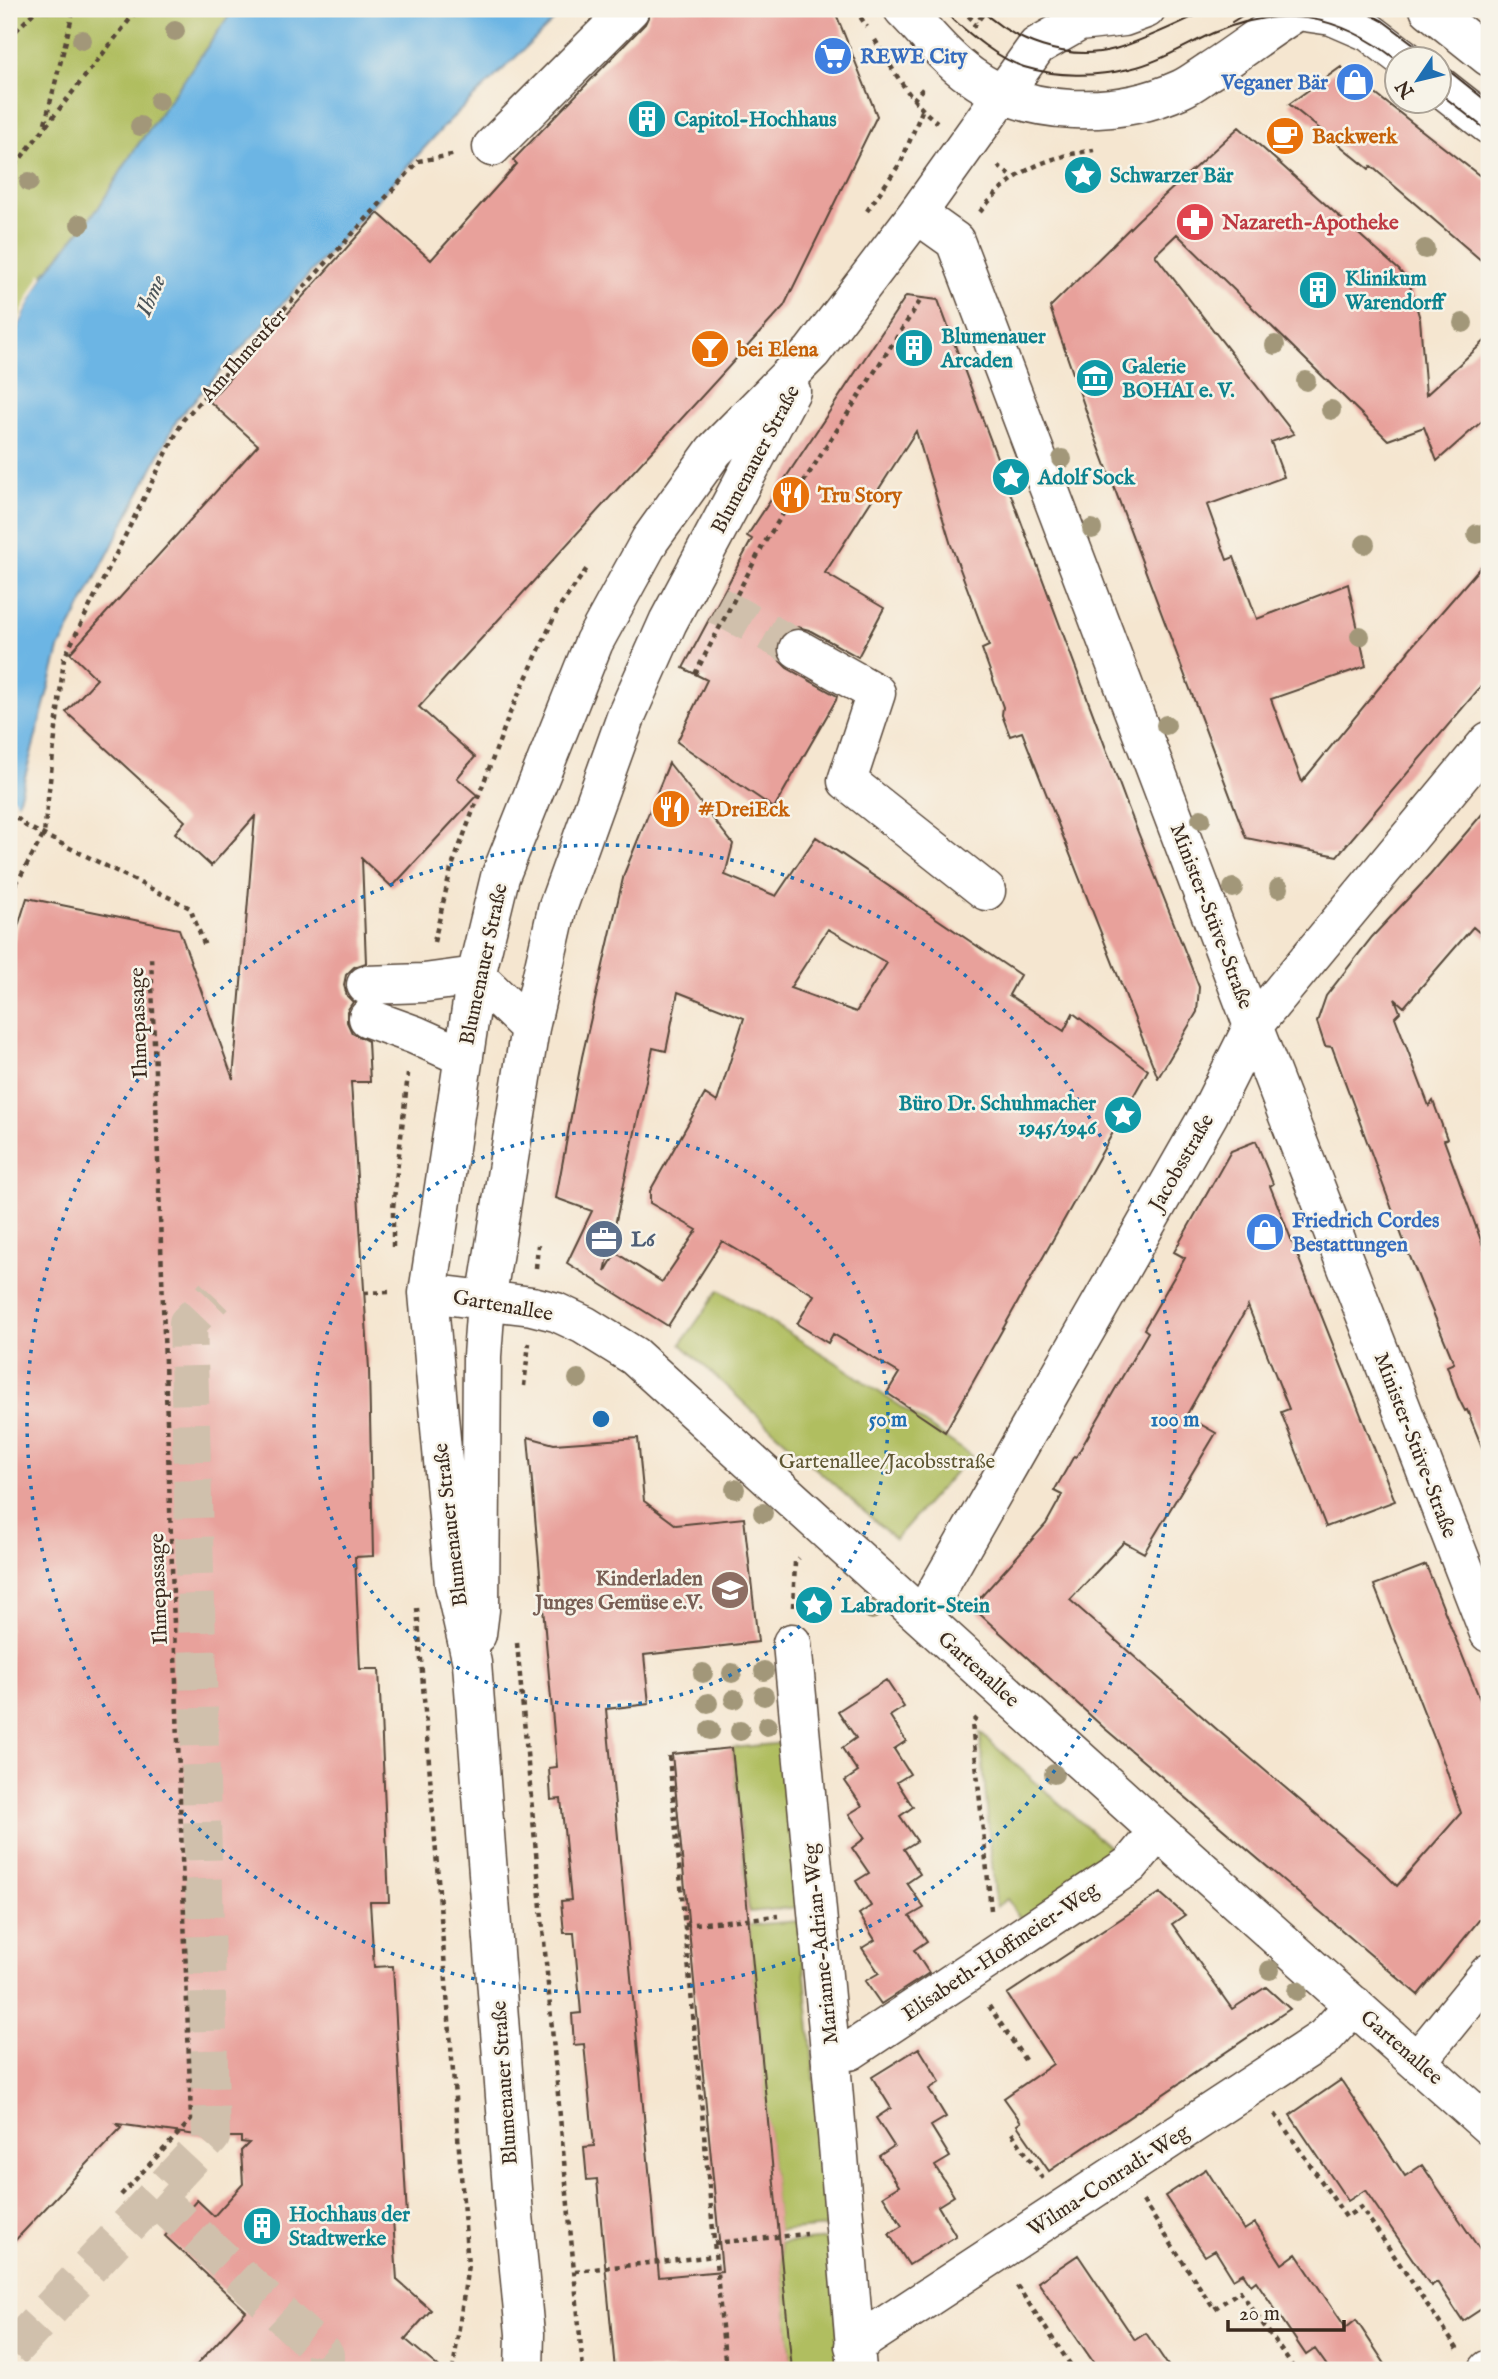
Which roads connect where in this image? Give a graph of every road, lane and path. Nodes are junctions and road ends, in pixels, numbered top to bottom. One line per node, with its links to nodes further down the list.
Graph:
1 (37, 9): 13 (path)
2 (74, 9): 19 (path)
3 (138, 9): 19 (path)
4 (631, 9): 21 (street)
5 (855, 9): 20 (path)
6 (903, 9): 16 (street)
7 (961, 9): 12 (path)
8 (1146, 9): 11 (street)
9 (1429, 9): 15 (street)
10 (1299, 10): 14 (street); 16 (street)
11 (1068, 15): 16 (street)
12 (976, 23)
13 (9, 38)
14 (1388, 46)
15 (1489, 57)
16 (1003, 95): 20 (street, Blumenauer Straße)
17 (1452, 96): 18 (street)
18 (1489, 125)
19 (44, 128): 22 (path)
20 (967, 144): 23 (street, Blumenauer Straße); 24 (path)
21 (492, 147): 33 (path, Am Ihmeufer)
22 (9, 173)
23 (917, 214): 24 (street); 28 (street, Blumenauer Straße)
24 (955, 241): 39 (street, Minister-Stüve-Straße)
25 (9, 256): 26 (path)
26 (17, 260)
27 (922, 298): 30 (path)
28 (812, 352): 38 (street, Blumenauer Straße); 40 (street, Blumenauer Straße)
29 (798, 649): 34 (street)
30 (695, 674)
31 (1489, 741): 39 (street, Jacobsstraße)
32 (9, 811): 33 (path)
33 (44, 834): 35 (path); 36 (path)
34 (986, 891)
35 (9, 903)
36 (205, 946)
37 (151, 954): 69 (path, Ihmepassage)
38 (476, 976): 40 (street); 41 (street, Blumenauer Straße); 41 (street)
39 (1254, 1026): 48 (street, Jacobsstraße); 49 (street, Minister-Stüve-Straße)
40 (530, 1028): 44 (street, Blumenauer Straße)
41 (464, 1058): 43 (street, Blumenauer Straße)
42 (538, 1236): 45 (path)
43 (428, 1293): 44 (street, Gartenallee); 52 (street, Blumenauer Straße)
44 (486, 1301): 45 (street, Gartenallee); 52 (street, Blumenauer Straße)
45 (532, 1306): 46 (path); 47 (street, Gartenallee)
46 (522, 1398)
47 (824, 1530): 48 (street, Gartenallee); 51 (path)
48 (922, 1617): 53 (street, Gartenallee)
49 (1489, 1633)
50 (517, 1637): 75 (path)
51 (792, 1643): 56 (street, Marianne-Adrian-Weg)
52 (472, 1663): 76 (street, Blumenauer Straße)
53 (1002, 1690): 55 (street, Gartenallee); 58 (path)
54 (669, 1756): 57 (path)
55 (1157, 1831): 58 (street, Elisabeth-Hoffmeier-Weg); 61 (street, Gartenallee)
56 (816, 1912): 57 (path); 62 (street, Marianne-Adrian-Weg)
57 (685, 1925): 72 (path)
58 (1002, 1950): 60 (street, Elisabeth-Hoffmeier-Weg)
59 (1489, 1973): 63 (street)
60 (967, 1974): 62 (street, Elisabeth-Hoffmeier-Weg); 64 (path)
61 (1354, 2005): 63 (street, Gartenallee); 65 (street, Wilma-Conradi-Weg)
62 (830, 2051): 71 (street, Marianne-Adrian-Weg)
63 (1418, 2060): 66 (street, Gartenallee)
64 (1027, 2063)
65 (1254, 2084): 68 (street, Wilma-Conradi-Weg); 78 (path)
66 (1489, 2126)
67 (1012, 2133): 70 (path)
68 (1123, 2171): 70 (street, Wilma-Conradi-Weg); 83 (path)
69 (121, 2195)
70 (1063, 2208): 73 (street, Wilma-Conradi-Weg)
71 (845, 2230): 72 (path); 77 (street, Marianne-Adrian-Weg)
72 (714, 2243): 74 (path)
73 (995, 2253): 77 (street, Wilma-Conradi-Weg); 82 (path)
74 (715, 2256): 75 (path); 81 (path)
75 (575, 2271): 80 (path)
76 (524, 2352): 79 (street, Blumenauer Straße)
77 (855, 2358)
78 (1480, 2366)
79 (535, 2370)
80 (583, 2370)
81 (726, 2370)
82 (1074, 2370)
83 (1295, 2370)

